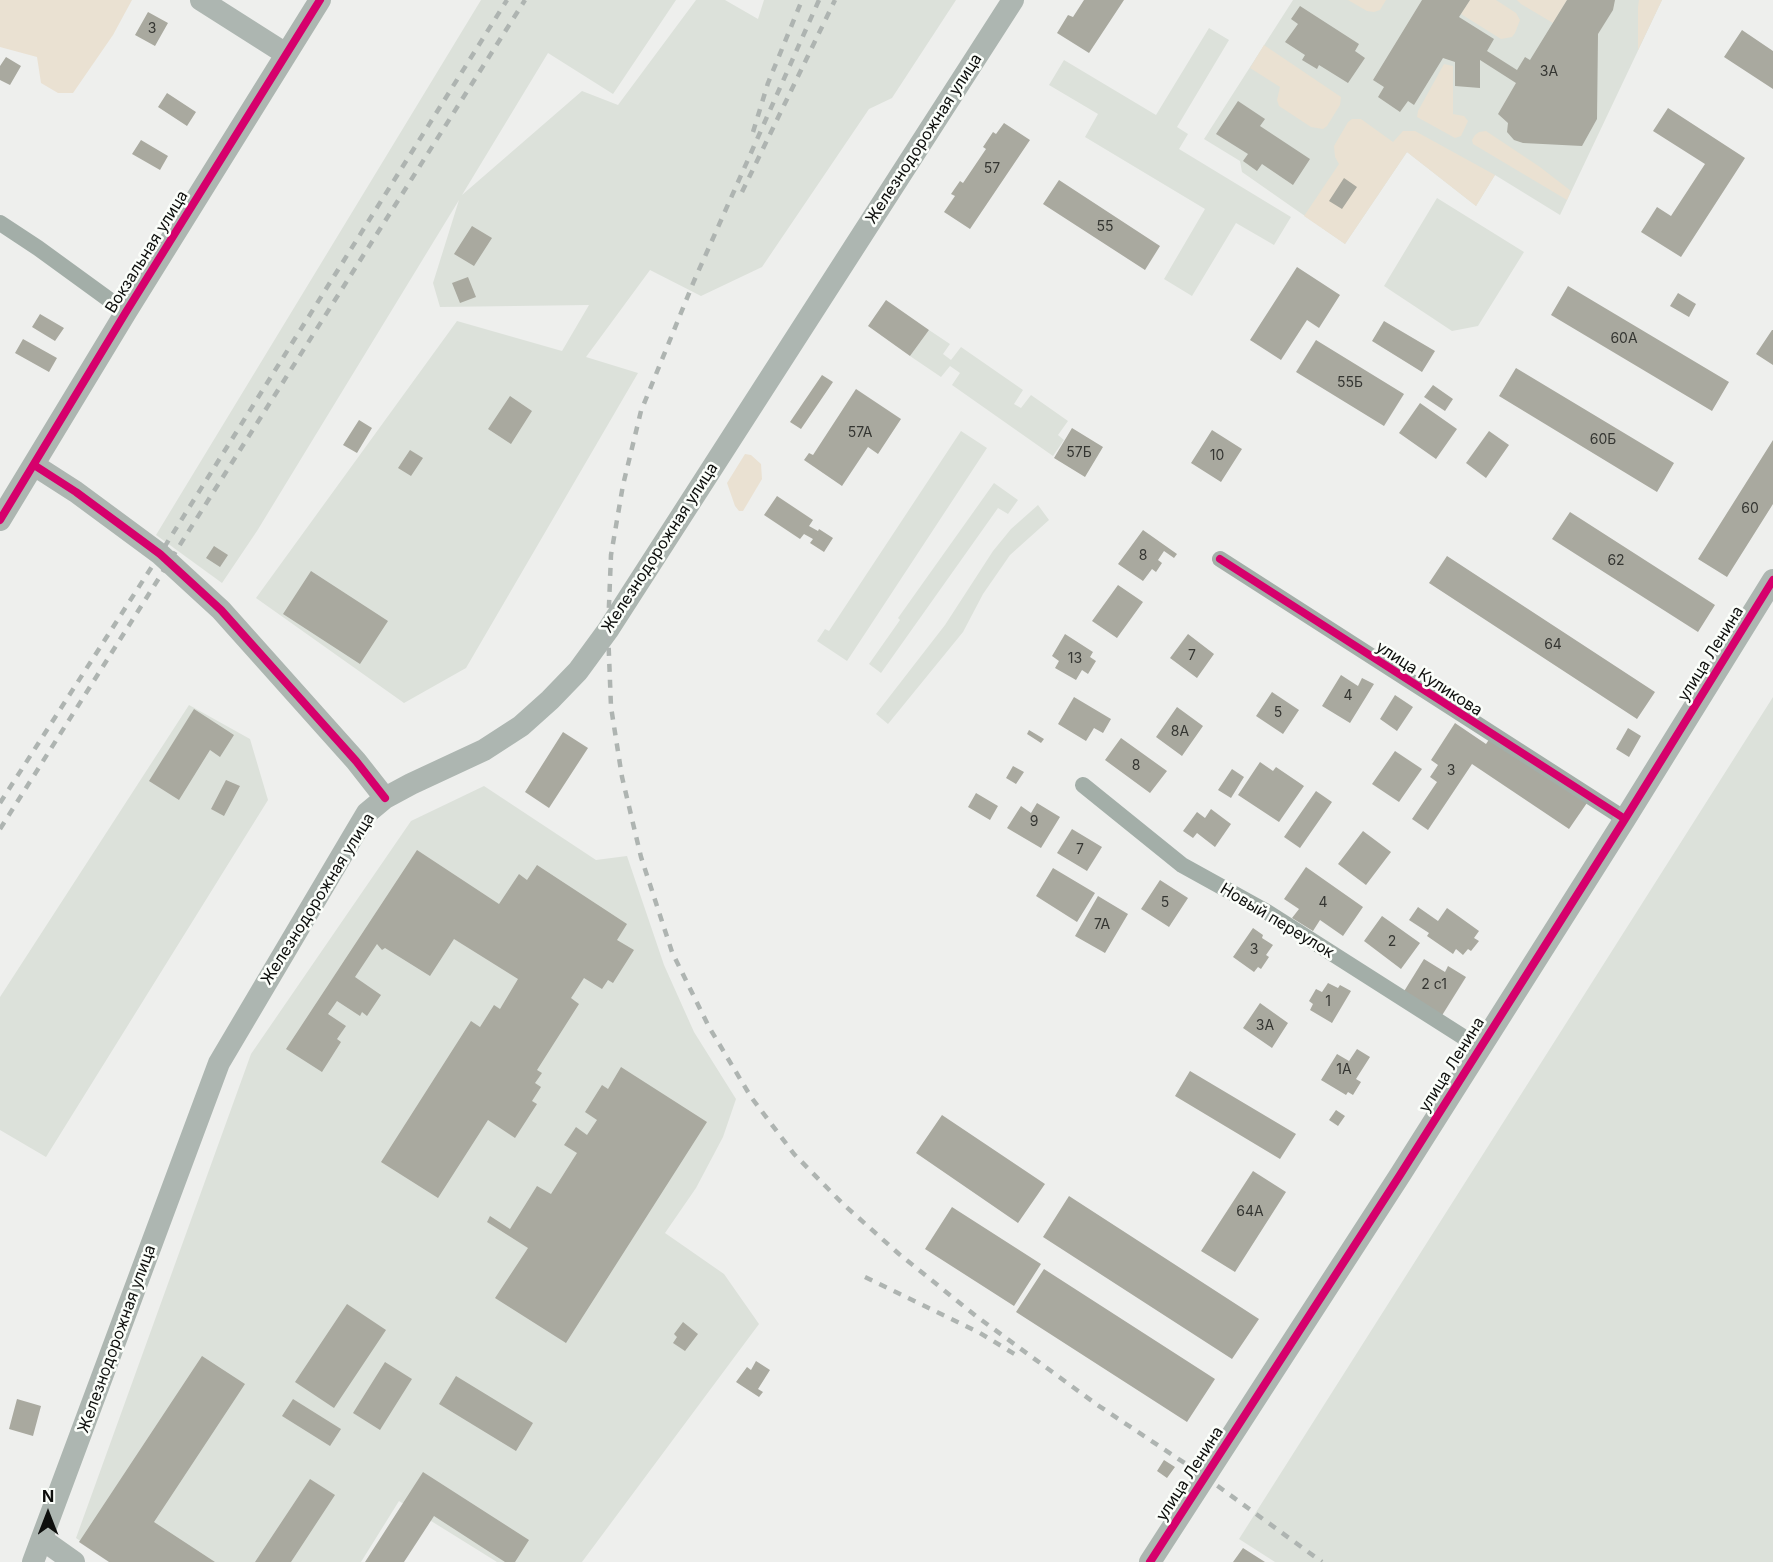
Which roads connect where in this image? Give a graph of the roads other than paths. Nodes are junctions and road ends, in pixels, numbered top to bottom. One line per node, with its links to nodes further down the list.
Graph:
1 (201, 0): 4 (street)
2 (320, 0): 4 (street, Вокзальная улица)
3 (1013, 0): 12 (street, Железнодорожная улица)
4 (286, 54): 6 (street, Вокзальная улица)
5 (0, 223): 6 (street)
6 (126, 312): 7 (street, Вокзальная улица)
7 (34, 465): 8 (street, Вокзальная улица); 12 (street)
8 (3, 509)
9 (1220, 559): 13 (street, улица Куликова)
10 (1773, 580): 13 (street, улица Ленина)
11 (1083, 785): 14 (street, Новый переулок)
12 (385, 798): 15 (street, Железнодорожная улица)
13 (1625, 819): 14 (street, улица Ленина)
14 (1479, 1047): 18 (street, улица Ленина)
15 (43, 1540): 16 (street, Железнодорожная улица); 17 (street)
16 (33, 1562)
17 (74, 1562)
18 (1150, 1562)

